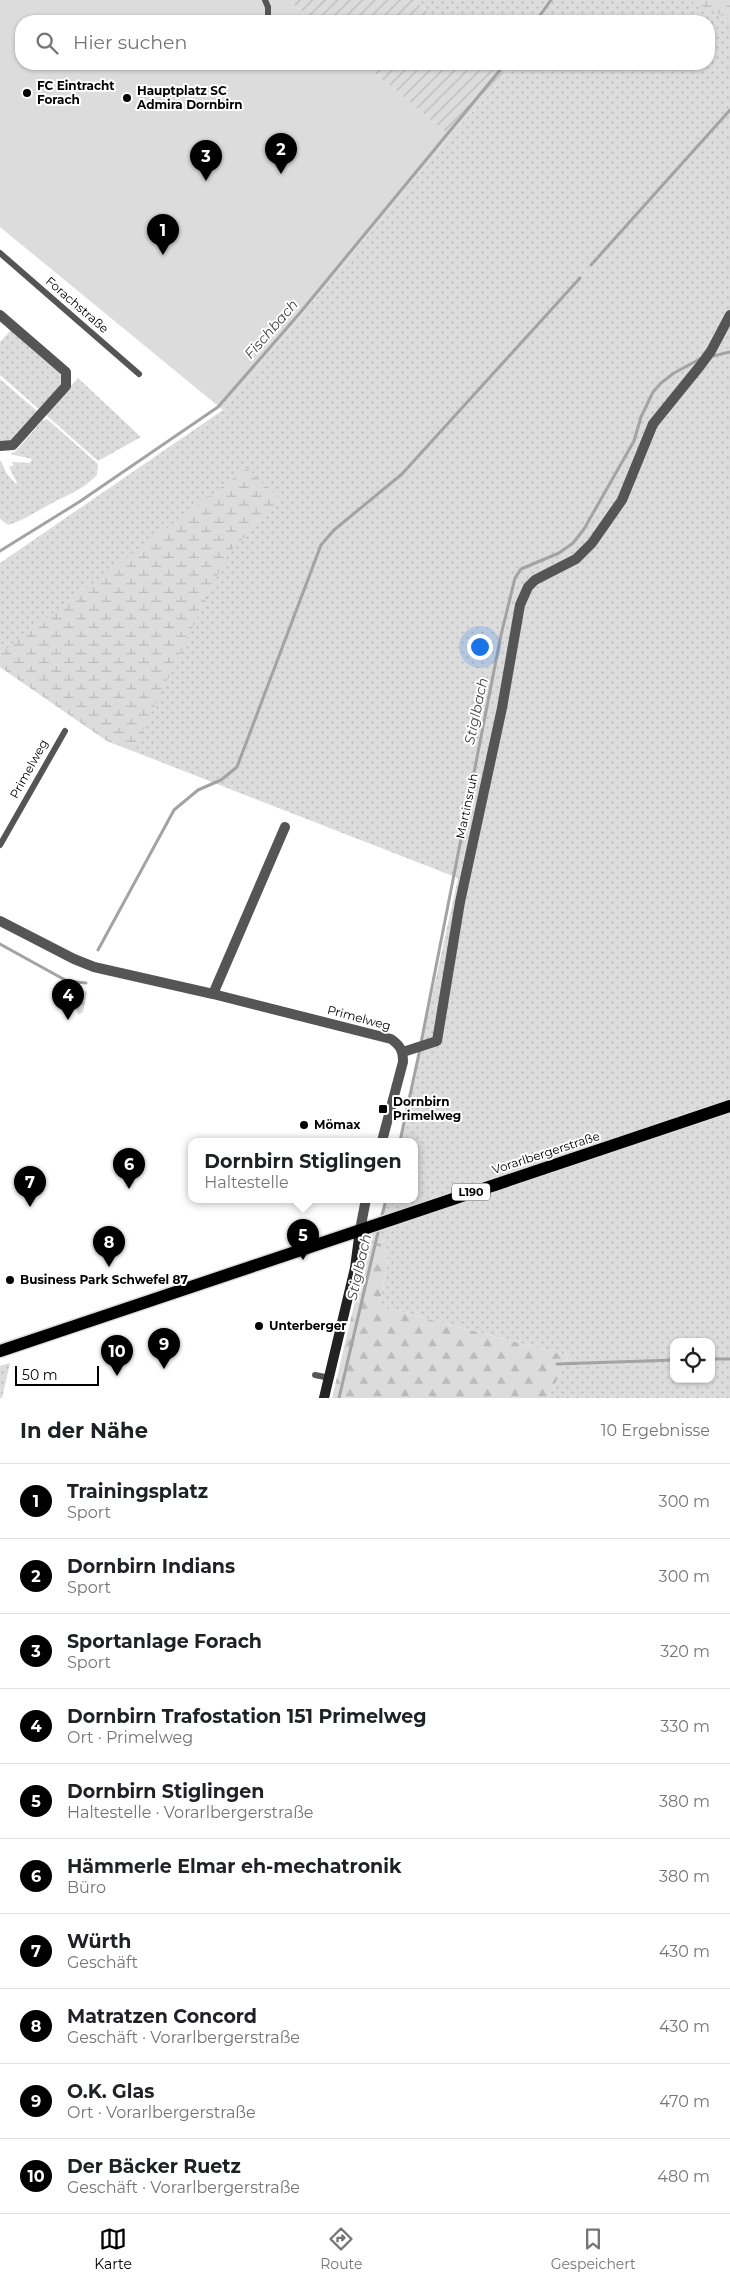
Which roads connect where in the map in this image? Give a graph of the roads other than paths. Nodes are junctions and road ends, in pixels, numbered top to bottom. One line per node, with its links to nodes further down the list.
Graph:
1 (265, 0): 2 (lane)
2 (268, 15)
3 (0, 253): 6 (lane, Forachstraße)
4 (0, 315): 7 (street)
5 (730, 315): 13 (street, Martinsruh)
6 (139, 374)
7 (0, 446)
8 (65, 731): 10 (lane, Primelweg)
9 (284, 827): 12 (street)
10 (0, 845)
11 (0, 921): 12 (street, Primelweg)
12 (213, 994): 13 (street, Primelweg)
13 (408, 1051): 15 (street)
14 (730, 1106): 17 (main road, Vorarlbergerstraße / L190)
15 (383, 1138)
16 (366, 1203): 17 (street)
17 (364, 1228): 18 (main road, Vorarlbergerstraße / L190); 20 (main road)
18 (0, 1351)
19 (315, 1375): 20 (lane)
20 (330, 1378): 21 (main road)
21 (324, 1398)

